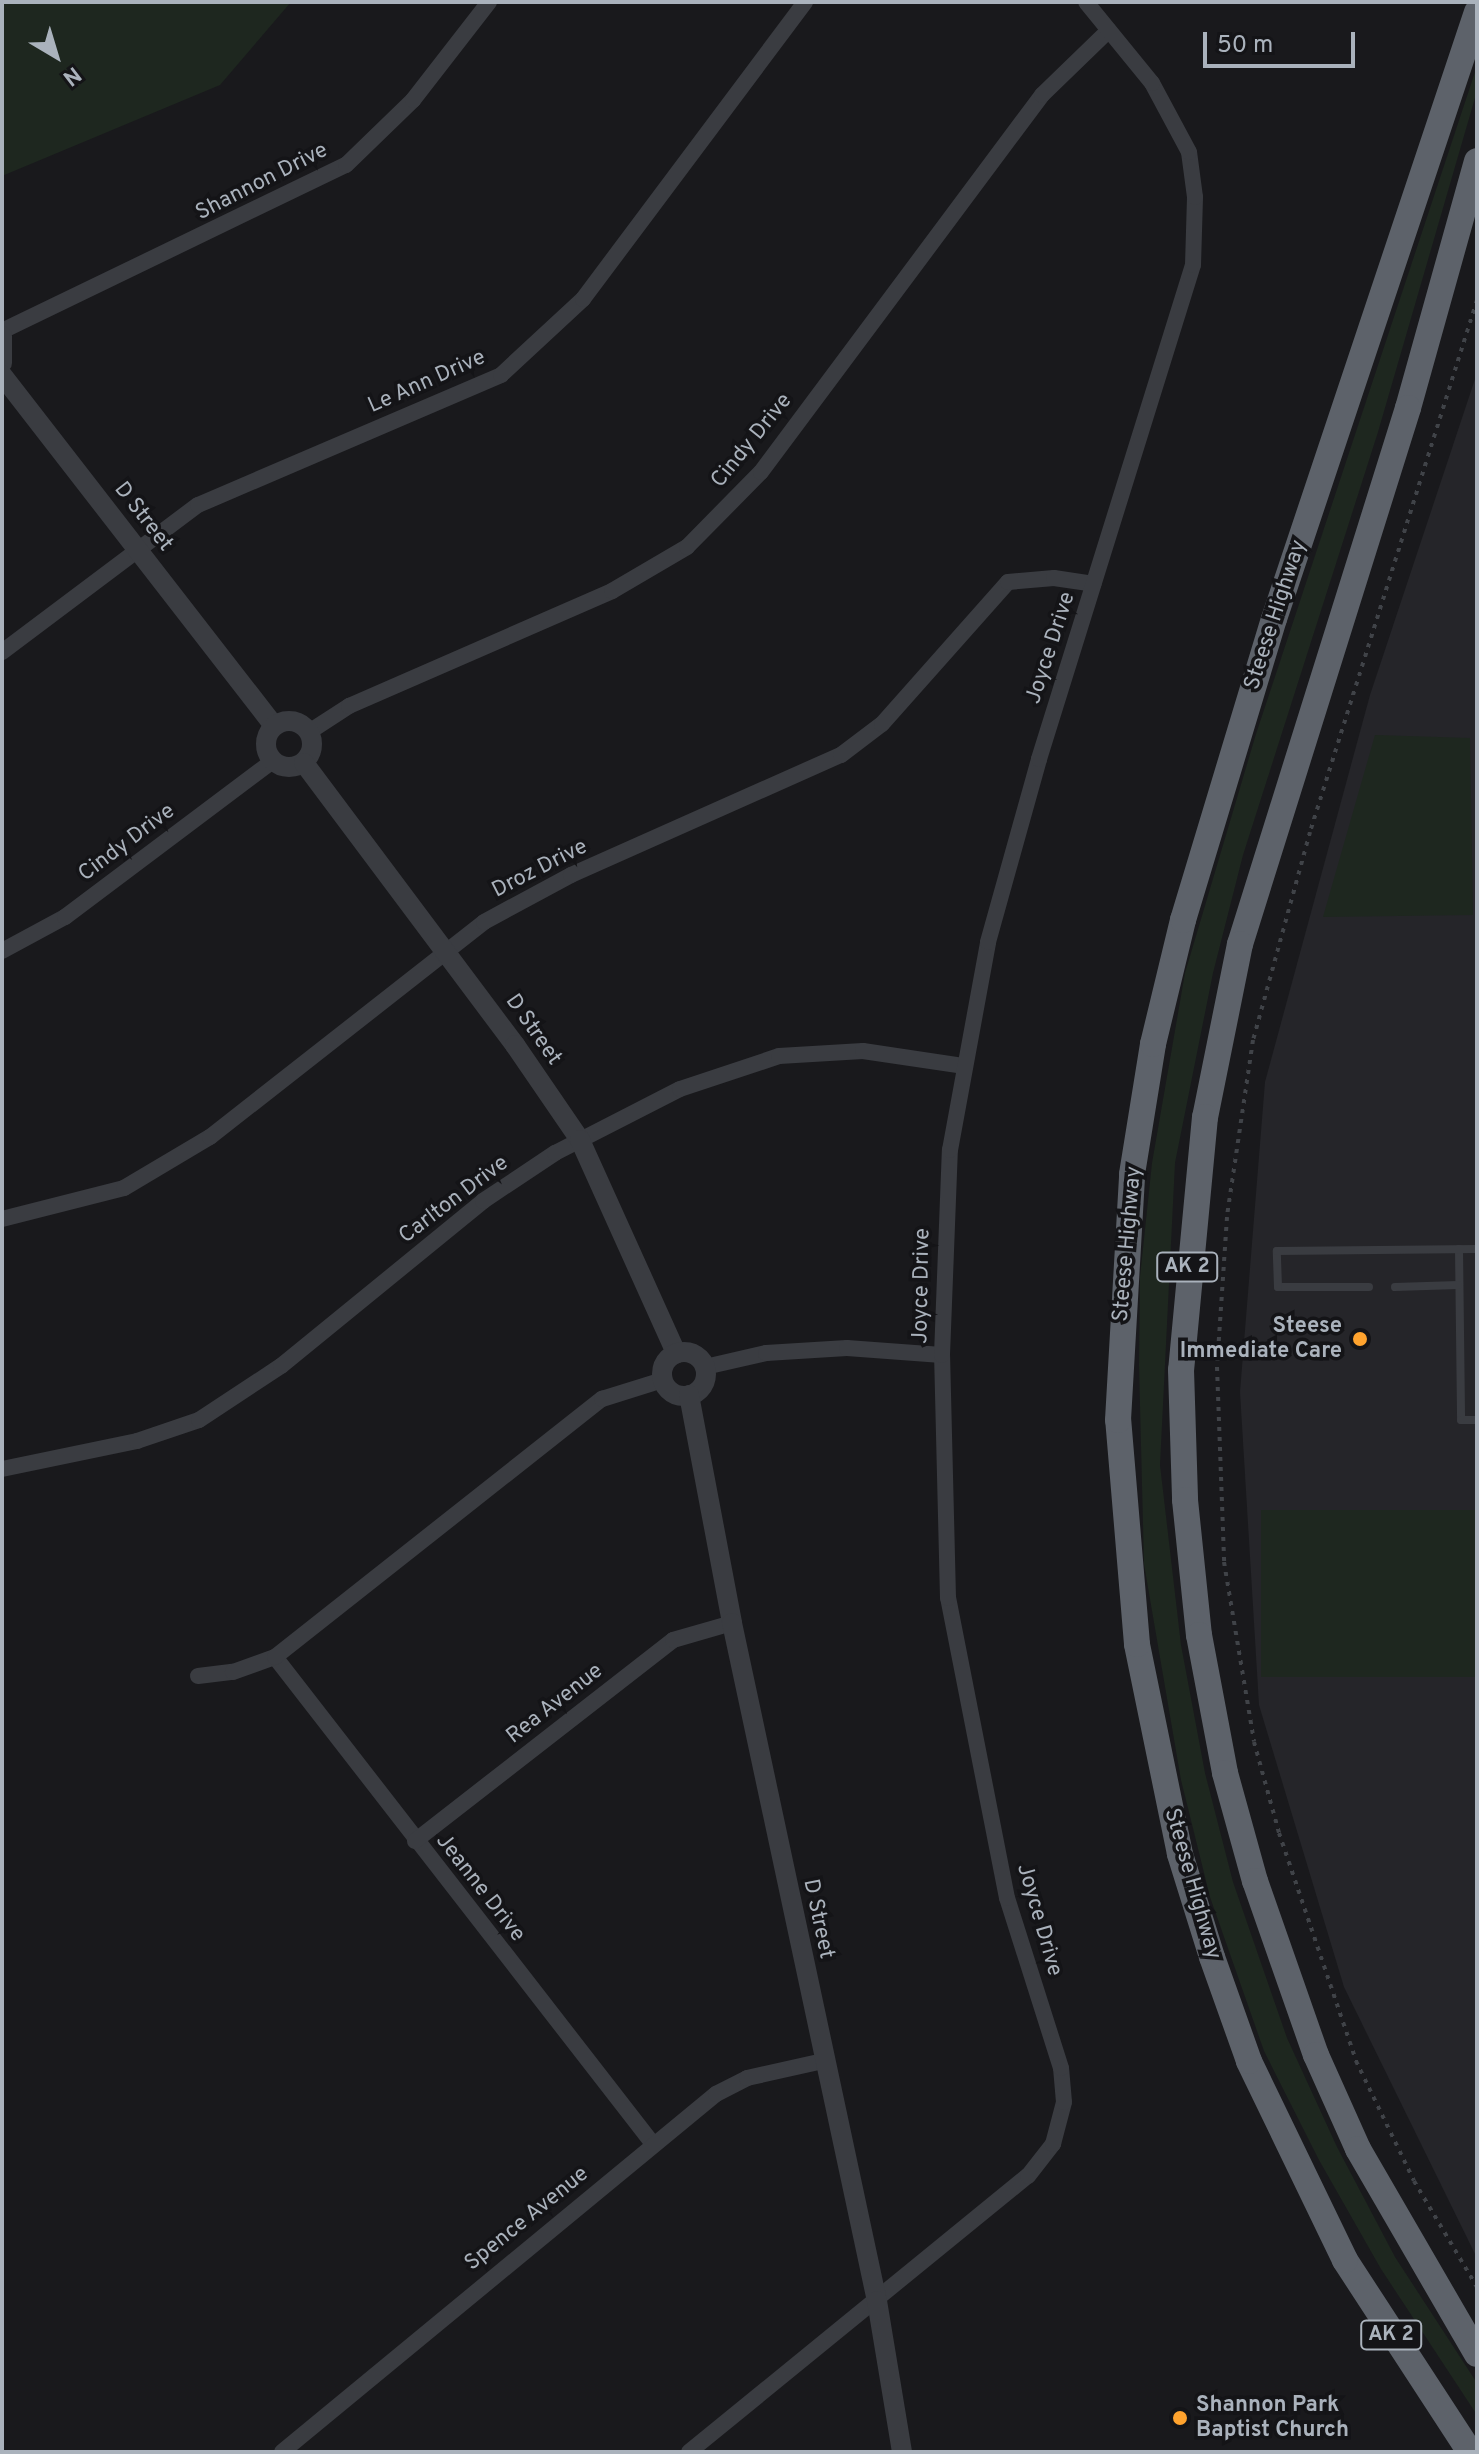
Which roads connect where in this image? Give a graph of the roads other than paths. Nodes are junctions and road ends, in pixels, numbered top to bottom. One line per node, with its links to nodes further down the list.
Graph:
1 (489, 2): 7 (street, Shannon Drive)
2 (805, 2): 10 (street, Le Ann Drive)
3 (1086, 2): 5 (street, Joyce Drive)
4 (1477, 12): 45 (highway, Steese Highway / AK 2)
5 (1109, 30): 11 (street, Joyce Drive); 14 (street, Cindy Drive)
6 (1477, 161): 41 (highway, AK 2)
7 (2, 334): 8 (street)
8 (2, 363)
9 (2, 375): 10 (street, D Street)
10 (137, 548): 12 (street, Le Ann Drive); 13 (street, D Street)
11 (1094, 584): 17 (street, Droz Drive); 19 (street, Joyce Drive)
12 (2, 652)
13 (274, 726): 14 (street); 15 (street)
14 (309, 732): 16 (street)
15 (273, 761): 16 (street); 18 (street, Cindy Drive)
16 (304, 763): 17 (street, D Street)
17 (445, 949): 20 (street, D Street); 21 (street, Droz Drive)
18 (2, 951)
19 (963, 1066): 20 (street, Carlton Drive); 28 (street, Joyce Drive)
20 (580, 1140): 27 (street, D Street); 33 (street, Carlton Drive)
21 (2, 1219)
22 (1459, 1249): 23 (lane); 24 (lane); 25 (lane)
23 (1477, 1249)
24 (1458, 1285): 26 (lane); 32 (lane)
25 (1369, 1287)
26 (1395, 1287)
27 (676, 1353): 29 (street); 30 (street)
28 (942, 1355): 29 (street); 40 (street, Joyce Drive)
29 (705, 1367): 31 (street)
30 (663, 1380): 31 (street); 35 (street)
31 (689, 1395): 34 (street, D Street)
32 (1477, 1420)
33 (2, 1469)
34 (732, 1623): 37 (street, Rea Avenue); 38 (street, D Street)
35 (275, 1657): 36 (street); 37 (street, Jeanne Drive)
36 (198, 1676)
37 (415, 1841): 39 (street, Jeanne Drive)
38 (823, 2061): 39 (street, Spence Avenue); 40 (street, D Street)
39 (653, 2144): 42 (street, Spence Avenue)
40 (877, 2301): 43 (street, Joyce Drive); 44 (street, D Street)
41 (1477, 2354)
42 (282, 2452)
43 (689, 2452)
44 (902, 2452)
45 (1470, 2452)

